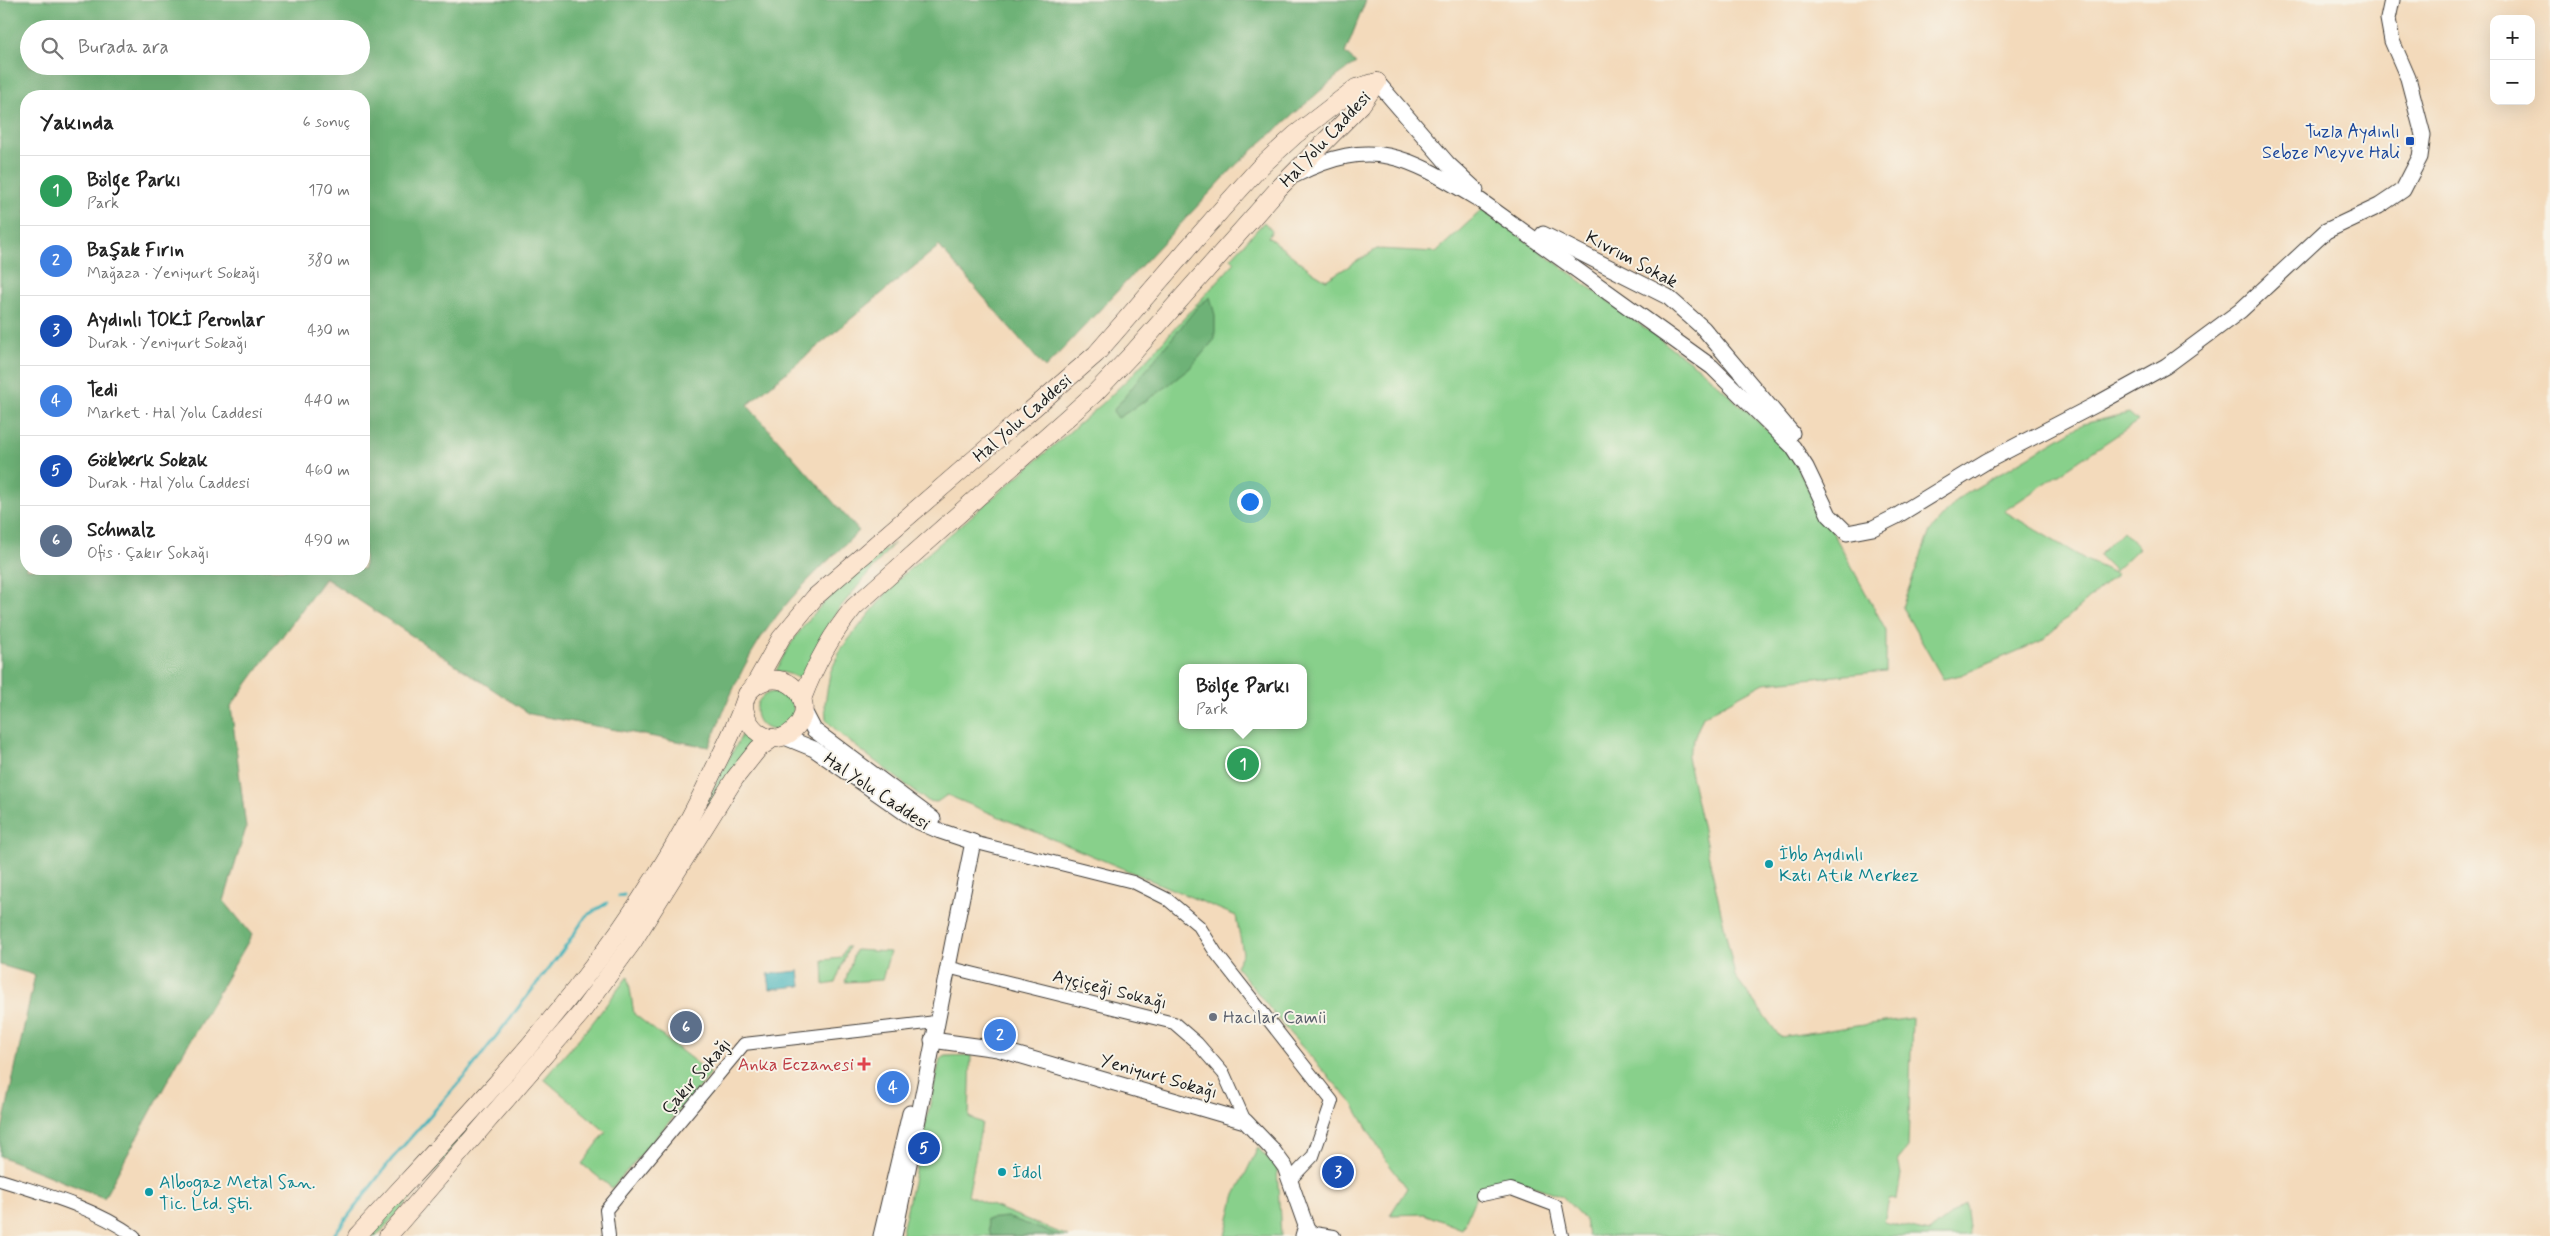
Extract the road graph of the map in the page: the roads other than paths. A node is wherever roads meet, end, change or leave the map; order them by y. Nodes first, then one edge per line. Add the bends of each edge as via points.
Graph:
1 (2392, 0) edge
2 (1377, 82) junction
3 (1289, 178) junction
4 (1847, 532) junction
5 (754, 686) junction
6 (744, 704) junction
7 (802, 704) junction
8 (778, 737) junction
9 (973, 842) junction
10 (948, 967) junction
11 (936, 1022) junction
12 (932, 1040) junction
13 (1245, 1121) junction
14 (0, 1180) edge
15 (1290, 1180) junction
16 (1482, 1195) dead end
17 (1304, 1231) edge
18 (134, 1236) edge
19 (356, 1236) edge
20 (388, 1236) edge
21 (609, 1236) edge
22 (881, 1236) edge
23 (894, 1236) edge
24 (1334, 1236) edge
25 (1562, 1236) edge

1 - 4 street via 2388,20 2392,38 2408,78 2423,135 2420,157 2403,190 2379,206 2326,231 2240,311 2166,366 1986,461 1873,528
2 - 3 main road, Hal Yolu Caddesi via 1361,105
2 - 4 street, Kıvrım Sokak via 1448,164 1495,206 1520,223 1668,297 1704,328 1788,428
2 - 5 main road, Hal Yolu Caddesi via 1356,88 1295,135 1223,208 1096,354 815,597 781,638
3 - 4 street via 1339,156 1373,153 1413,163 1478,199 1712,367 1793,447 1829,515
3 - 7 main road, Hal Yolu Caddesi via 1094,394 854,607 828,641
5 - 6 main road
5 - 7 main road via 772,678 781,679 790,684
6 - 8 main road via 751,727 763,736
6 - 19 main road via 701,798 674,846 589,975 535,1040
7 - 8 main road via 797,726
7 - 9 street, Hal Yolu Caddesi via 814,730 922,811
8 - 9 street, Hal Yolu Caddesi via 814,749 917,821
8 - 20 main road via 758,749 735,778 632,943 581,1013
9 - 10 street
9 - 15 street via 1134,882 1167,899 1199,926 1216,953 1332,1101 1313,1156
10 - 11 street
10 - 13 street, Ayçiçeği Sokağı via 1174,1023 1224,1074
11 - 12 street
11 - 21 street, Çakır Sokağı via 744,1044 606,1210
12 - 13 street, Yeniyurt Sokağı via 998,1049
12 - 22 street via 919,1075
12 - 23 street via 928,1076
13 - 15 street, Yeniyurt Sokağı via 1271,1148
14 - 18 street via 82,1206 112,1220
15 - 17 street, Yeniyurt Sokağı
16 - 25 street via 1511,1189 1556,1206
17 - 24 street

